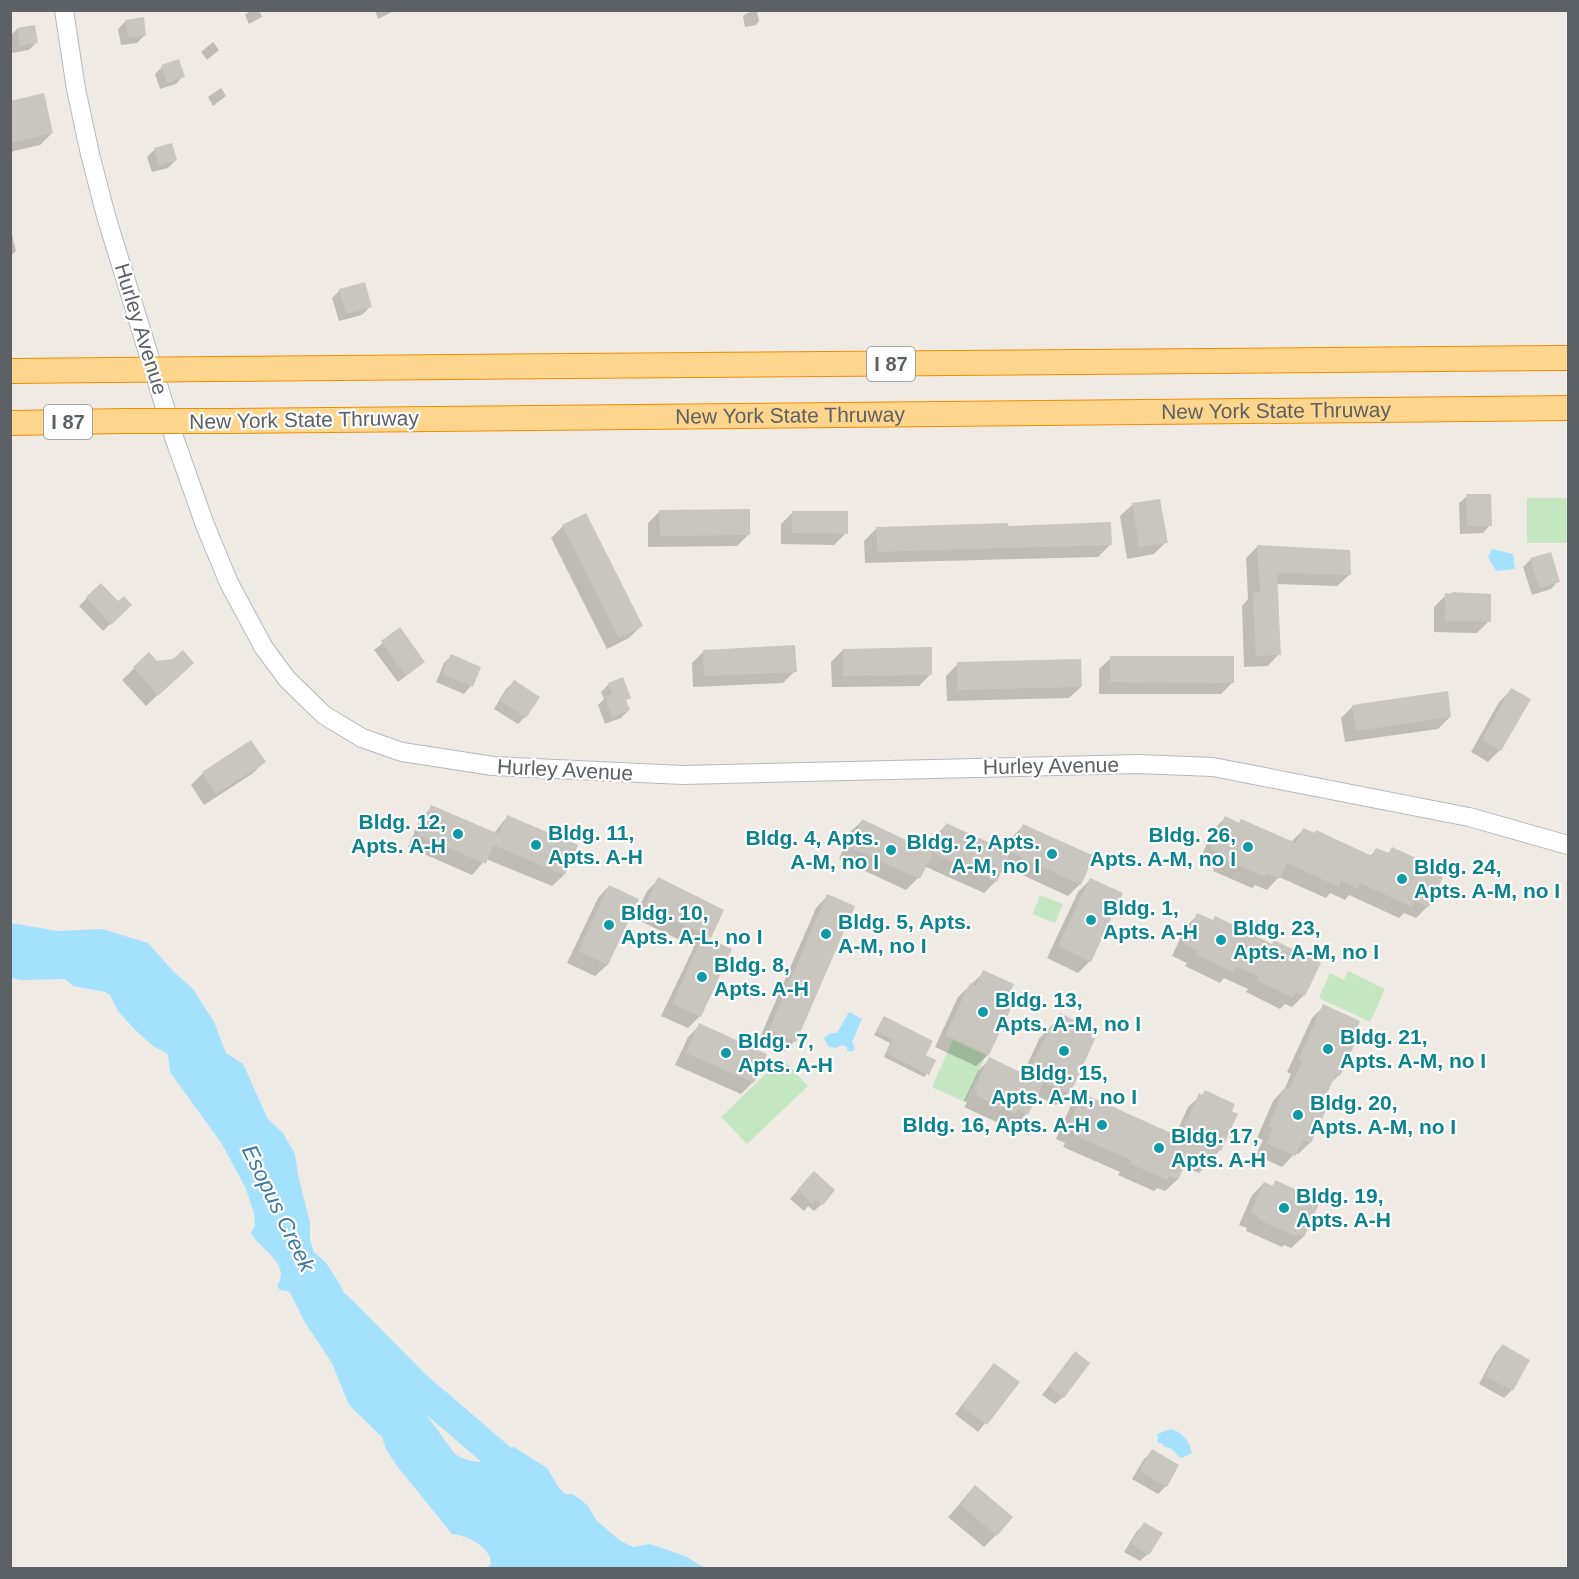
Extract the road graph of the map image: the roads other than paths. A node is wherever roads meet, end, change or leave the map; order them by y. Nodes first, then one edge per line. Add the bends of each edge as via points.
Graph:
1 (64, 10) edge
2 (1569, 358) edge
3 (10, 371) edge
4 (1569, 408) edge
5 (10, 423) edge
6 (1569, 845) edge

1 - 6 street, Hurley Avenue via 76,89 106,216 172,429 229,584 264,648 287,679 324,715 362,738 402,752 493,766 683,775 1138,764 1214,767 1469,817
2 - 3 highway, I 87, bridge
4 - 5 highway, New York State Thruway / I 87, bridge

